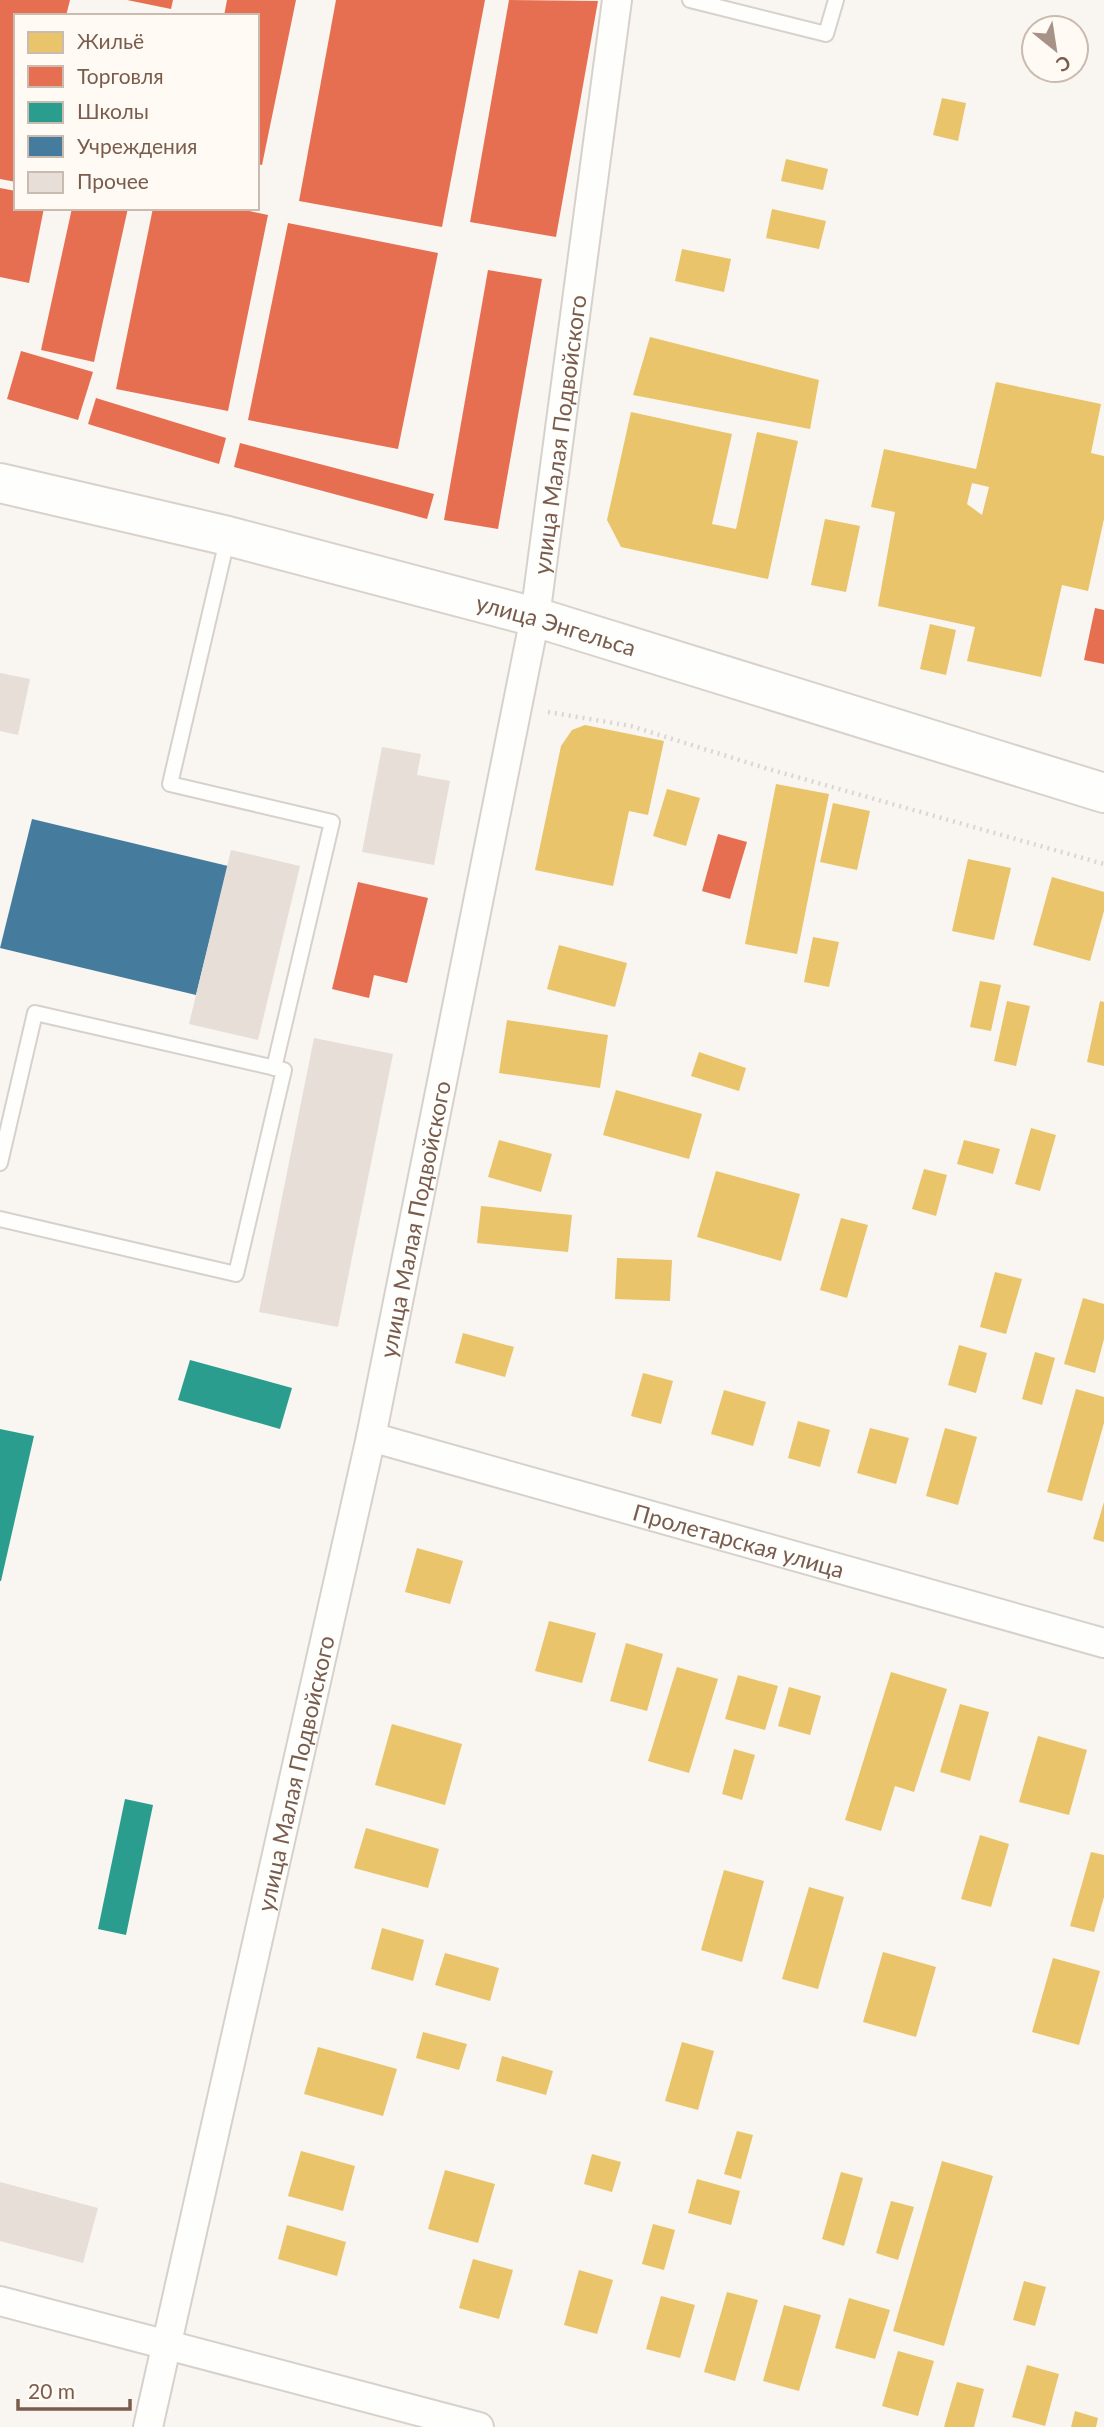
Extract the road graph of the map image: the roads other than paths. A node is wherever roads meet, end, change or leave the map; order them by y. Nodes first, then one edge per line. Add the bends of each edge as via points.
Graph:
1 (617, 0) edge
2 (691, 0) edge
3 (836, 0) edge
4 (0, 483) edge
5 (228, 536) junction
6 (535, 617) junction
7 (1104, 793) edge
8 (274, 1068) junction
9 (0, 1163) edge
10 (0, 1219) edge
11 (371, 1437) junction
12 (1104, 1643) edge
13 (0, 2301) edge
14 (165, 2344) junction
15 (149, 2427) edge
16 (479, 2427) edge

1 - 6 street, улица Малая Подвойского
2 - 3 lane via 826,34
4 - 5 main road, улица Энгельса
5 - 6 main road, улица Энгельса
5 - 8 lane via 170,784 332,822
6 - 7 main road, улица Энгельса
6 - 11 street, улица Малая Подвойского
8 - 9 lane via 35,1013
8 - 10 lane via 284,1070 236,1274
11 - 12 street, Пролетарская улица
11 - 14 street, улица Малая Подвойского
13 - 14 street
14 - 15 street, улица Малая Подвойского
14 - 16 street

